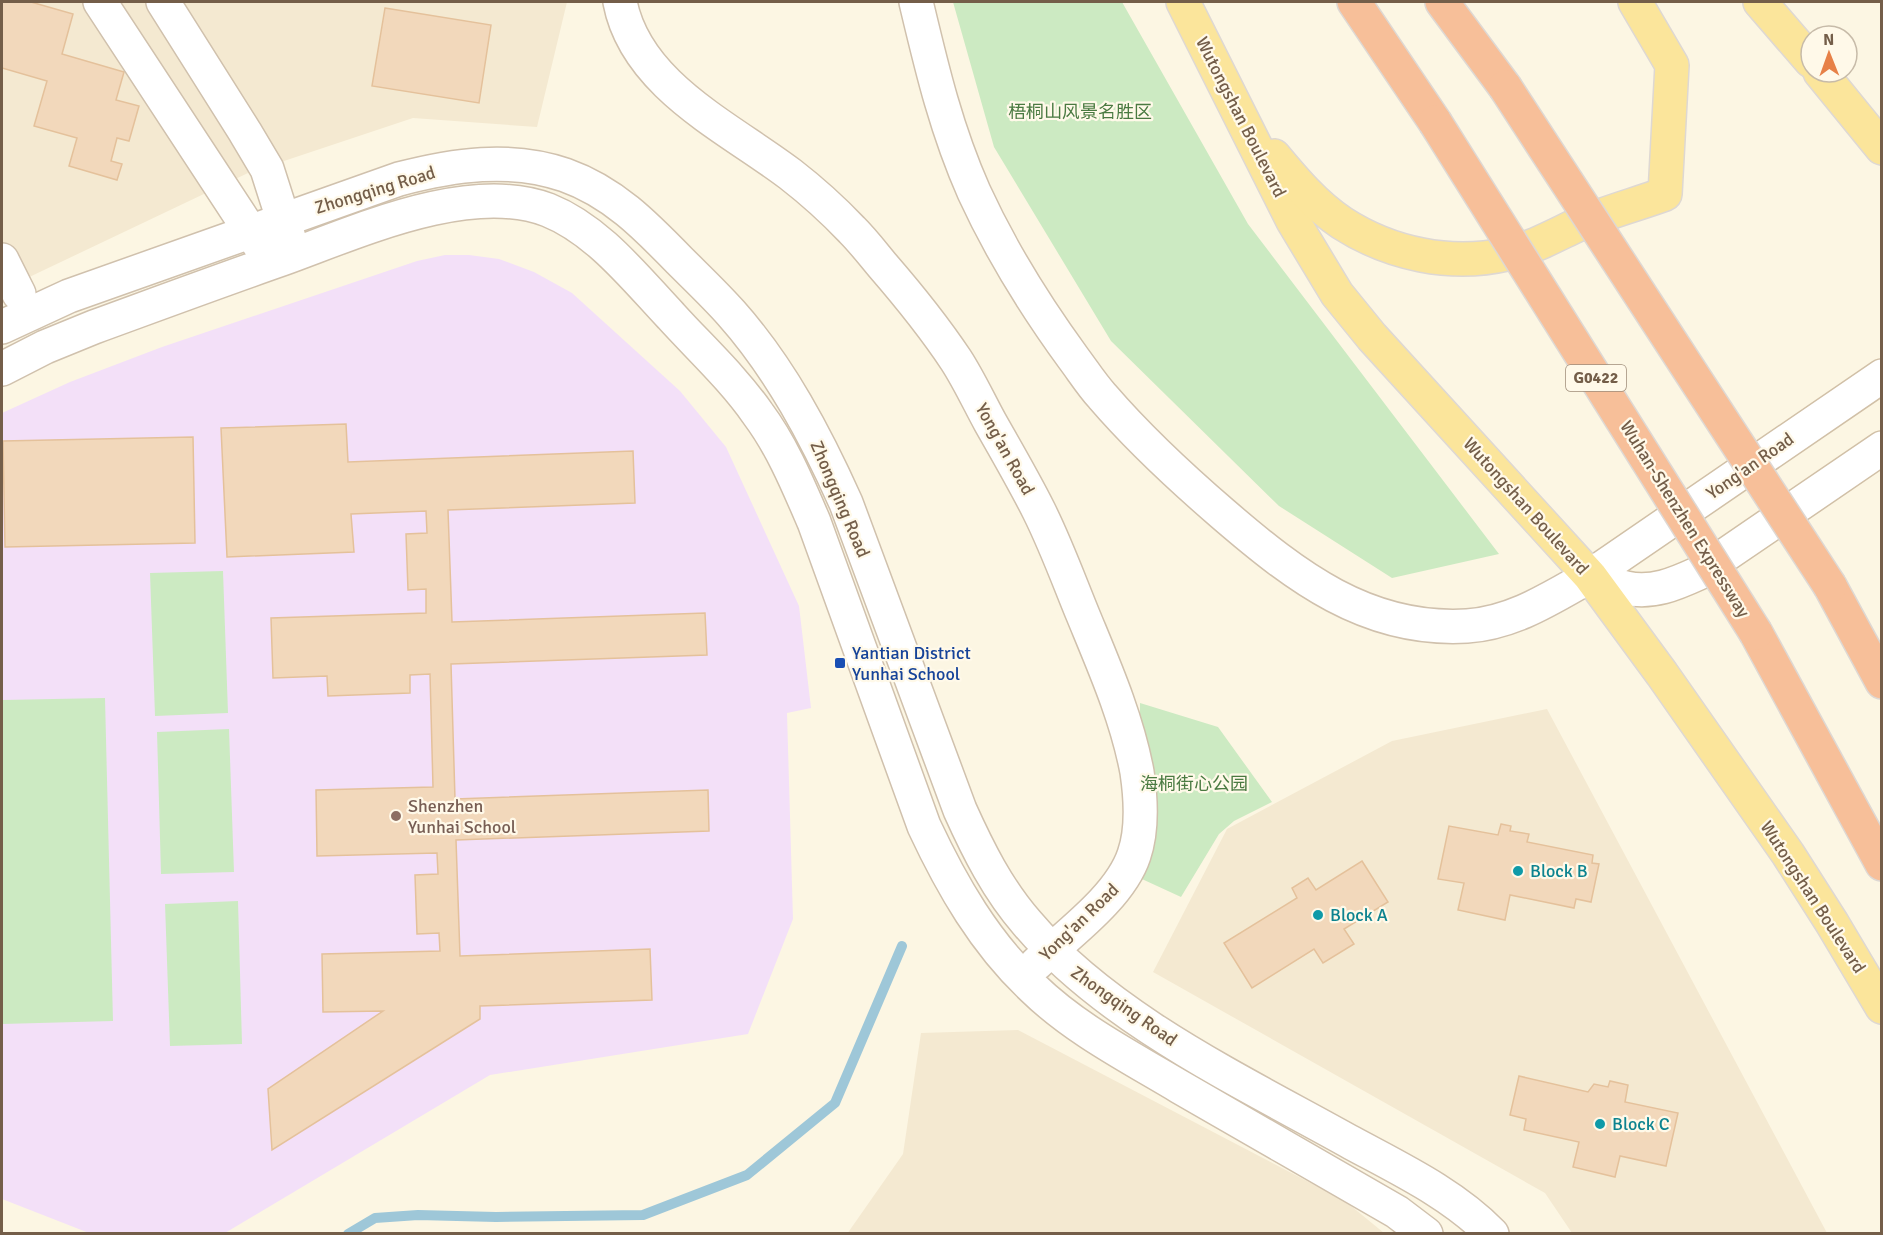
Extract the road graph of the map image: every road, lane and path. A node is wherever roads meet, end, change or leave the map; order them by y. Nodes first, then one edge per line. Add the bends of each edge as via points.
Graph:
1 (100, 2) edge
2 (163, 2) edge
3 (620, 2) edge
4 (916, 2) edge
5 (1183, 2) edge
6 (1354, 2) edge
7 (1442, 2) edge
8 (1635, 2) edge
9 (1760, 2) edge
10 (1774, 14) edge
11 (1799, 46) edge
12 (1830, 84) edge
13 (1235, 108) junction
14 (1881, 148) edge
15 (284, 220) junction
16 (250, 231) junction
17 (282, 259) junction
18 (2, 260) edge
19 (19, 294) dead end
20 (2, 327) edge
21 (2, 369) edge
22 (1881, 376) edge
23 (1881, 448) edge
24 (1590, 576) junction
25 (1881, 682) edge
26 (1881, 864) edge
27 (1051, 950) junction
28 (1022, 977) junction
29 (1881, 1007) edge
30 (1426, 1233) edge
31 (1492, 1233) edge

1 - 16 street
2 - 15 street via 256,150
3 - 27 street, Yong'an Road via 631,38 659,76 680,96 816,196 854,232 914,302 957,362 1040,513 1116,701 1137,772 1141,806 1135,854 1126,874 1103,903
4 - 24 street, Yong'an Road via 956,150 1029,294 1100,394 1146,444 1247,535 1334,597 1376,614 1418,624 1468,626 1505,619 1536,607
5 - 13 main road, Wutongshan Boulevard
6 - 26 highway, Wuhan-Shenzhen Expressway / G0422, bridge via 1435,122 1756,633
7 - 25 highway, bridge via 1505,87 1830,586
8 - 13 main road via 1672,65 1665,194 1507,254 1440,258 1405,252 1371,239 1315,201
9 - 10 main road
10 - 11 main road
12 - 14 main road
13 - 24 main road, Wutongshan Boulevard via 1293,221 1337,294
15 - 16 street, Zhongqing Road
15 - 17 street
15 - 27 street, Zhongqing Road via 399,179 491,163 563,174 606,194 641,221 731,313 766,358 806,422 846,503 971,835 1010,902
16 - 17 street
16 - 20 street, Zhongqing Road via 69,296
17 - 21 street, Zhongqing Road via 94,327
17 - 28 street, Zhongqing Road via 397,218 463,203 491,202 520,203 547,210 570,221 613,255 735,384 773,437 814,522 924,826 970,911
18 - 19 street
22 - 24 street, Yong'an Road
23 - 24 street via 1699,573 1670,586 1627,588
24 - 29 main road, Wutongshan Boulevard via 1788,854
27 - 28 street, Yong'an Road
27 - 31 street, Zhongqing Road via 1089,984 1158,1032 1422,1182
28 - 30 street, Zhongqing Road via 1046,1001 1104,1041 1397,1212

